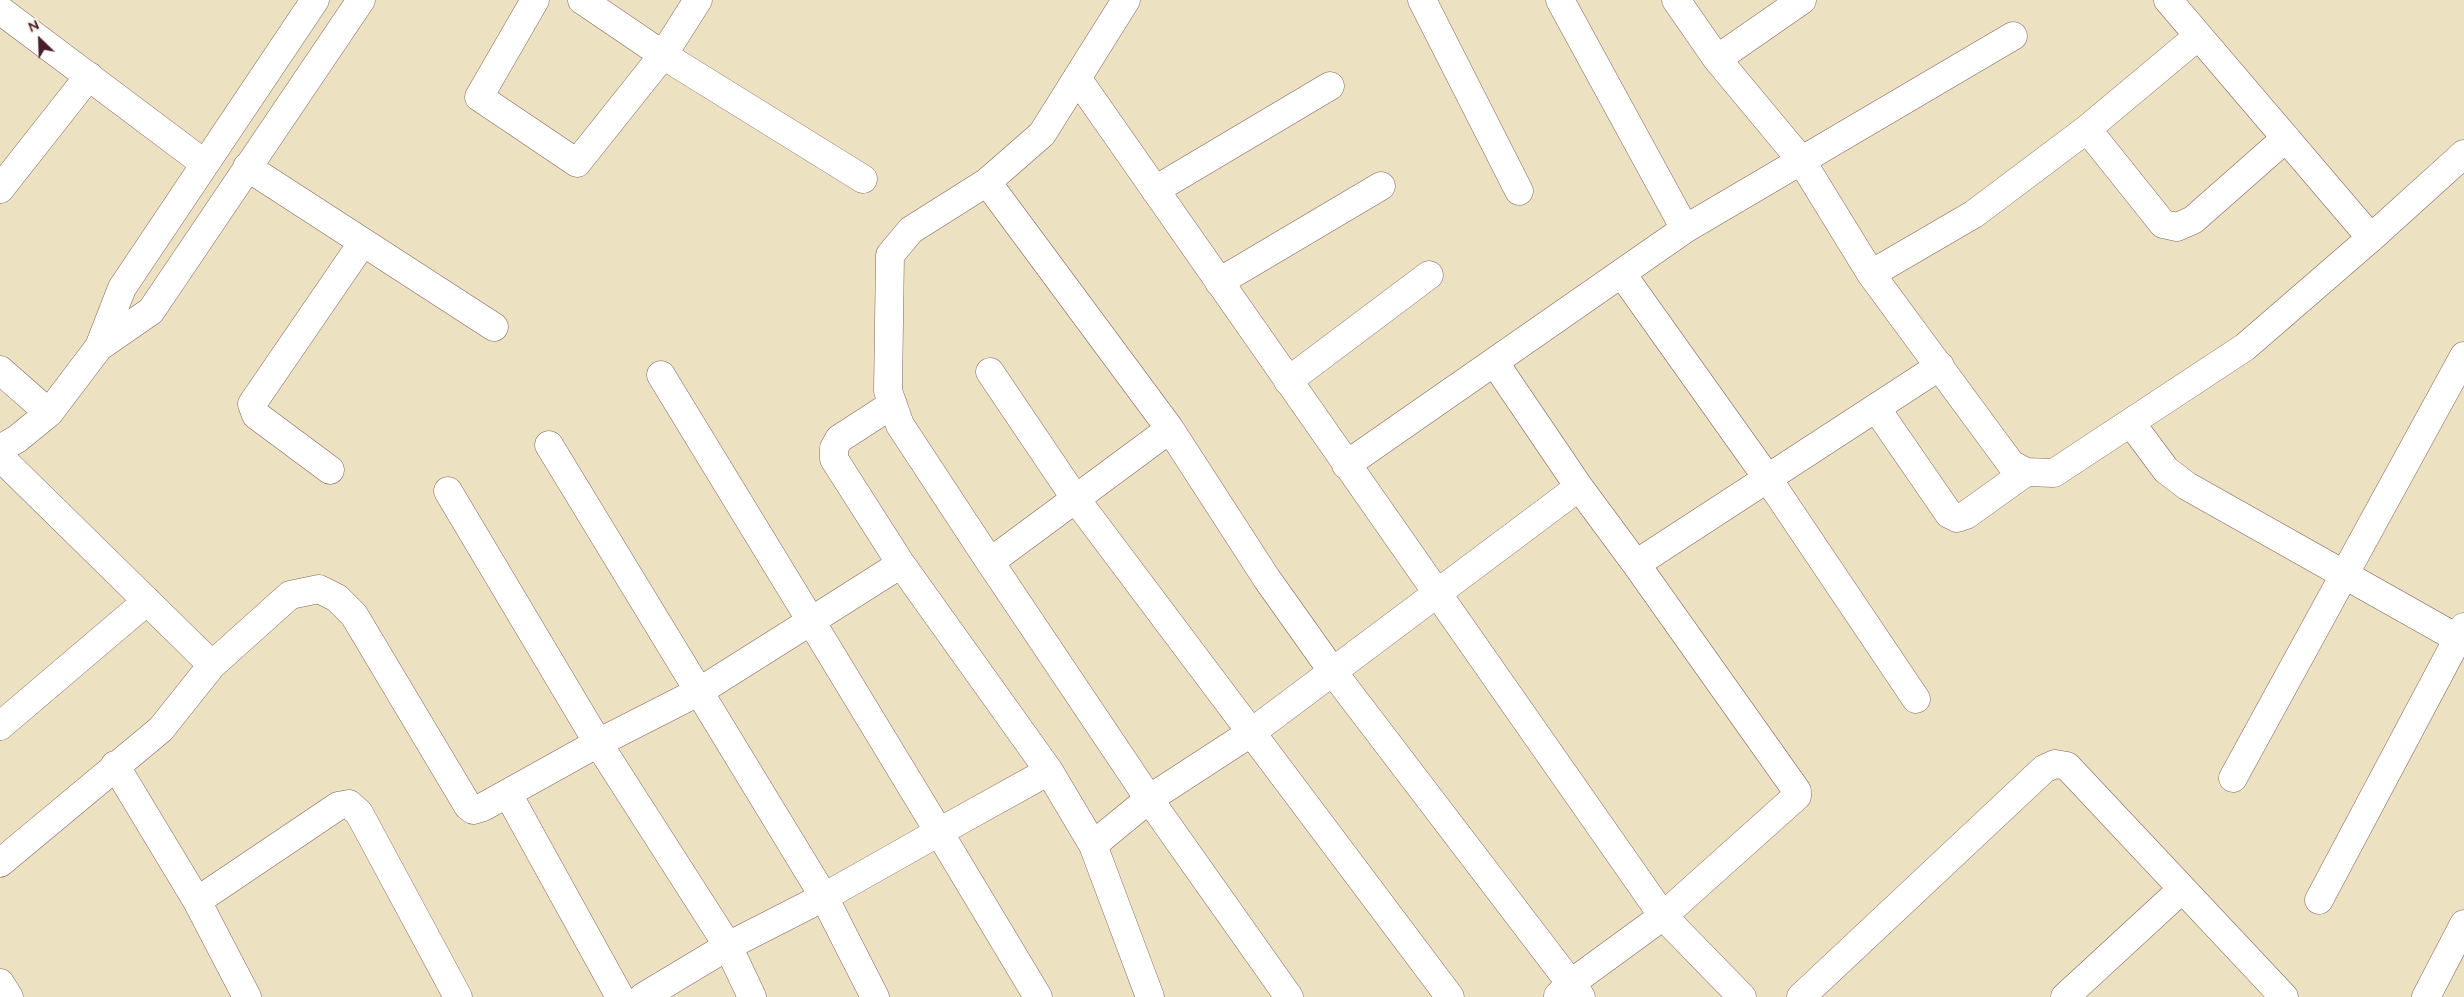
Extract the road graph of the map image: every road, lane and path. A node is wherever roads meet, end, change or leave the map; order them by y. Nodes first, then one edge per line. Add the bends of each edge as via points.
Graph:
1 (315, 0) edge
2 (361, 0) edge
3 (535, 0) edge
4 (582, 0) edge
5 (698, 0) edge
6 (1422, 0) edge
7 (1560, 0) edge
8 (1676, 0) edge
9 (1802, 0) edge
10 (2168, 0) edge
11 (1119, 2) edge
12 (0, 10) edge
13 (2013, 36) dead end
14 (2198, 37) junction
15 (663, 55) junction
16 (1717, 59) junction
17 (89, 76) junction
18 (1077, 78) junction
19 (1330, 86) dead end
20 (2087, 129) junction
21 (2286, 138) junction
22 (2464, 154) edge
23 (1801, 160) junction
24 (205, 164) junction
25 (247, 167) junction
26 (863, 179) dead end
27 (987, 182) junction
28 (1381, 186) dead end
29 (0, 189) edge
30 (1155, 190) junction
31 (1519, 191) dead end
32 (1685, 229) junction
33 (2371, 238) junction
34 (363, 242) junction
35 (1622, 274) junction
36 (1871, 274) junction
37 (1430, 275) dead end
38 (1219, 282) junction
39 (494, 327) dead end
40 (99, 348) junction
41 (2464, 356) edge
42 (1495, 363) junction
43 (1940, 366) junction
44 (0, 370) edge
45 (990, 372) dead end
46 (661, 375) dead end
47 (1288, 381) junction
48 (893, 404) junction
49 (1876, 408) junction
50 (49, 414) junction
51 (2131, 423) junction
52 (1170, 429) junction
53 (550, 445) dead end
54 (0, 448) edge
55 (0, 457) edge
56 (1346, 465) junction
57 (330, 470) dead end
58 (2026, 472) junction
59 (1768, 479) junction
60 (1579, 487) junction
61 (448, 491) dead end
62 (1076, 498) junction
63 (990, 562) junction
64 (901, 564) junction
65 (1636, 564) junction
66 (2345, 576) junction
67 (1439, 594) junction
68 (147, 601) junction
69 (812, 621) junction
70 (2462, 636) edge
71 (212, 664) junction
72 (1333, 672) junction
73 (700, 691) junction
74 (1916, 699) dead end
75 (0, 726) edge
76 (1252, 732) junction
77 (598, 743) junction
78 (115, 766) junction
79 (1049, 771) junction
80 (2233, 778) dead end
81 (508, 794) junction
82 (1149, 799) junction
83 (939, 832) junction
84 (1093, 845) junction
85 (0, 863) edge
86 (2182, 890) junction
87 (824, 897) junction
88 (2318, 900) dead end
89 (197, 901) junction
90 (1663, 916) junction
91 (2464, 924) edge
92 (728, 946) junction
93 (0, 983) edge
94 (1570, 993) edge
95 (9, 997) edge
96 (247, 997) edge
97 (458, 997) edge
98 (620, 997) edge
99 (643, 997) edge
100 (752, 997) edge
101 (875, 997) edge
102 (1038, 997) edge
103 (1150, 997) edge
104 (1289, 997) edge
105 (1450, 997) edge
106 (1742, 997) edge
107 (1801, 997) edge
108 (2065, 997) edge
109 (2284, 997) edge
110 (2426, 997) edge

1 - 24 street
2 - 25 street
3 - 15 street via 479,97 577,163
4 - 15 street
5 - 15 street
6 - 31 street
7 - 32 street
8 - 16 street
9 - 16 street
10 - 14 street
11 - 18 street
12 - 17 street
13 - 23 street
14 - 20 street
14 - 21 street
15 - 26 street
16 - 23 street
17 - 24 street
17 - 29 street
18 - 27 street via 1042,134
18 - 30 street
19 - 30 street
20 - 21 street via 2163,224 2177,227 2193,220
20 - 36 street via 1974,214
21 - 33 street
22 - 33 street
23 - 32 street
23 - 36 street
24 - 40 street via 122,288
25 - 34 street
25 - 40 street via 151,311
27 - 48 street via 912,230 890,255 888,391
27 - 52 street
28 - 38 street
30 - 38 street
32 - 35 street
33 - 51 street via 2245,347
34 - 39 street
34 - 57 street via 252,404 256,415
35 - 42 street
35 - 59 street
36 - 43 street
37 - 47 street
38 - 47 street
40 - 50 street
41 - 66 street
42 - 56 street
42 - 60 street
43 - 49 street
43 - 58 street via 2011,464
44 - 50 street
45 - 62 street
46 - 69 street
47 - 56 street
48 - 63 street via 900,425
48 - 64 street via 839,439 834,448 834,459
49 - 58 street via 1949,514 1957,518
49 - 59 street
50 - 54 street
51 - 58 street via 2054,473
51 - 66 street via 2166,470 2187,486
52 - 62 street
52 - 72 street via 1267,580
53 - 73 street
55 - 68 street
56 - 67 street
59 - 65 street
59 - 74 street
60 - 65 street
60 - 67 street
61 - 77 street
62 - 63 street
62 - 76 street
63 - 82 street
64 - 69 street
64 - 79 street
65 - 90 street via 1797,791 1797,796
66 - 70 street
66 - 80 street
67 - 72 street
67 - 90 street
68 - 71 street
68 - 75 street
69 - 73 street
69 - 83 street
70 - 88 street
71 - 78 street via 161,729
71 - 81 street via 290,595 318,589 337,598 354,614 468,806 473,810
72 - 76 street
72 - 94 street
73 - 77 street
73 - 87 street
76 - 82 street
76 - 105 street
77 - 81 street
77 - 92 street
78 - 85 street
78 - 89 street
79 - 83 street
79 - 84 street
81 - 98 street
82 - 84 street
82 - 104 street
83 - 87 street
83 - 102 street
84 - 103 street
86 - 107 street via 2067,766 2055,764 2044,769
86 - 108 street
86 - 109 street
87 - 92 street
87 - 101 street
89 - 96 street
89 - 97 street via 338,806 349,804 359,813
90 - 94 street
90 - 106 street
91 - 110 street
92 - 99 street
92 - 100 street
93 - 95 street

